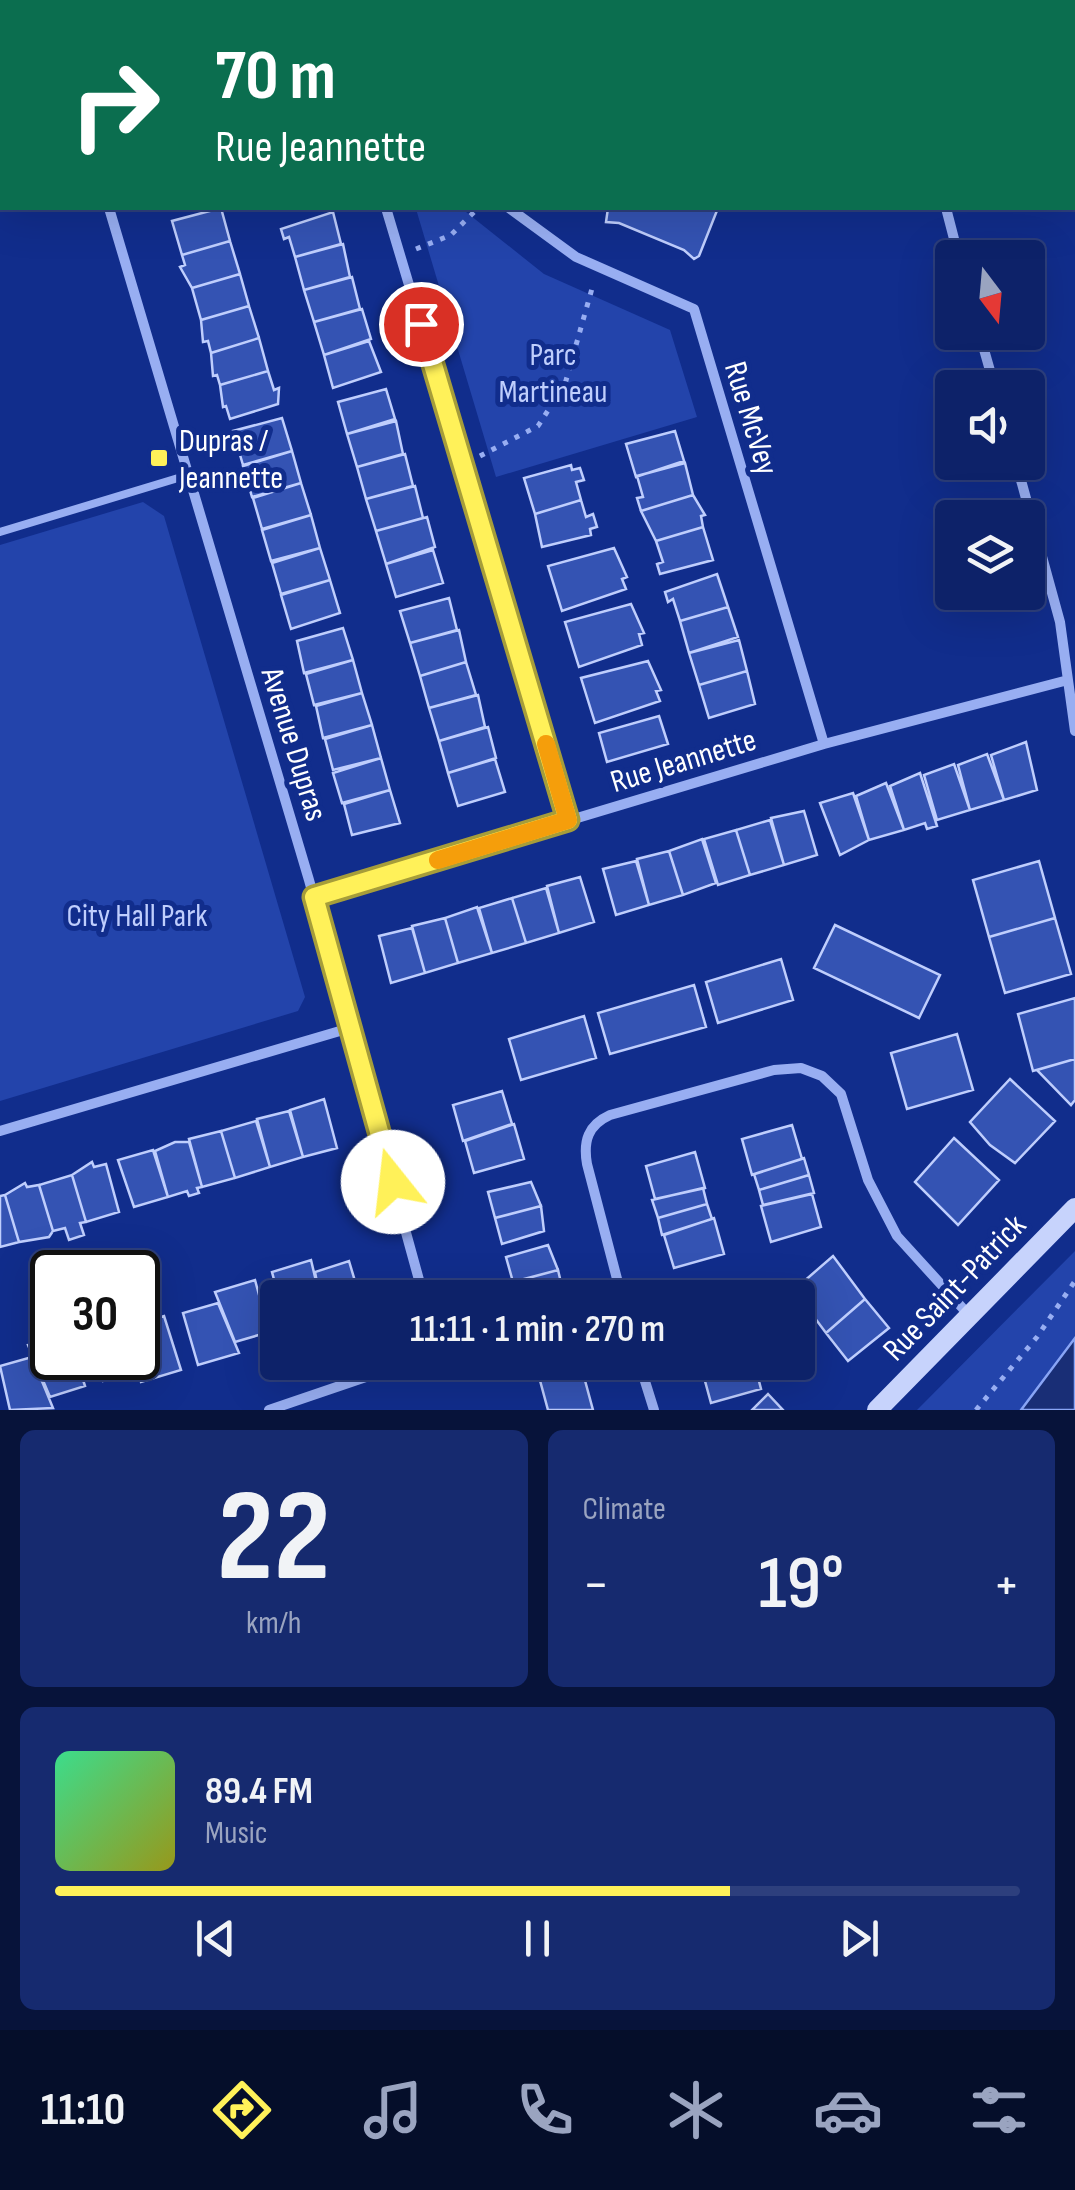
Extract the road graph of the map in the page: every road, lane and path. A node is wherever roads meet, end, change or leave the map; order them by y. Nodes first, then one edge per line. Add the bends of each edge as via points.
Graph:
1 (110, 210) edge
2 (387, 210) edge
3 (476, 210) edge
4 (512, 210) edge
5 (947, 210) edge
6 (954, 240) edge
7 (400, 254) junction
8 (600, 268) junction
9 (463, 464) junction
10 (188, 475) junction
11 (1021, 480) edge
12 (0, 532) edge
13 (1068, 680) junction
14 (1075, 731) edge
15 (824, 744) junction
16 (568, 820) junction
17 (314, 897) junction
18 (350, 1028) junction
19 (0, 1131) edge
20 (1075, 1208) edge
21 (419, 1280) edge
22 (617, 1280) edge
23 (1075, 1280) edge
24 (968, 1314) junction
25 (360, 1380) edge
26 (645, 1380) edge
27 (322, 1394) junction
28 (269, 1410) edge
29 (327, 1410) edge
30 (654, 1410) edge
31 (877, 1410) edge
32 (976, 1410) edge

1 - 10 street, Avenue Dupras
2 - 7 street
3 - 7 path via 440,242
4 - 8 street, Rue McVey
5 - 6 street
7 - 9 street
8 - 9 path via 565,384 538,426
8 - 15 street, Rue McVey via 694,310
9 - 16 street
10 - 12 lane
10 - 17 street, Avenue Dupras
11 - 13 street via 1060,622
13 - 14 street
13 - 15 street, Rue Jeannette
15 - 16 street, Rue Jeannette
16 - 17 street, Rue Jeannette
17 - 18 street, Avenue Dupras
18 - 19 street
18 - 21 street, Avenue Dupras
20 - 24 main road, Rue Saint-Patrick
22 - 24 street via 587,1164 590,1130 610,1115 758,1073 801,1068 838,1089 864,1172 898,1236
23 - 32 path
24 - 31 main road, Rue Saint-Patrick
25 - 27 street
26 - 30 street
27 - 28 street
27 - 29 street

